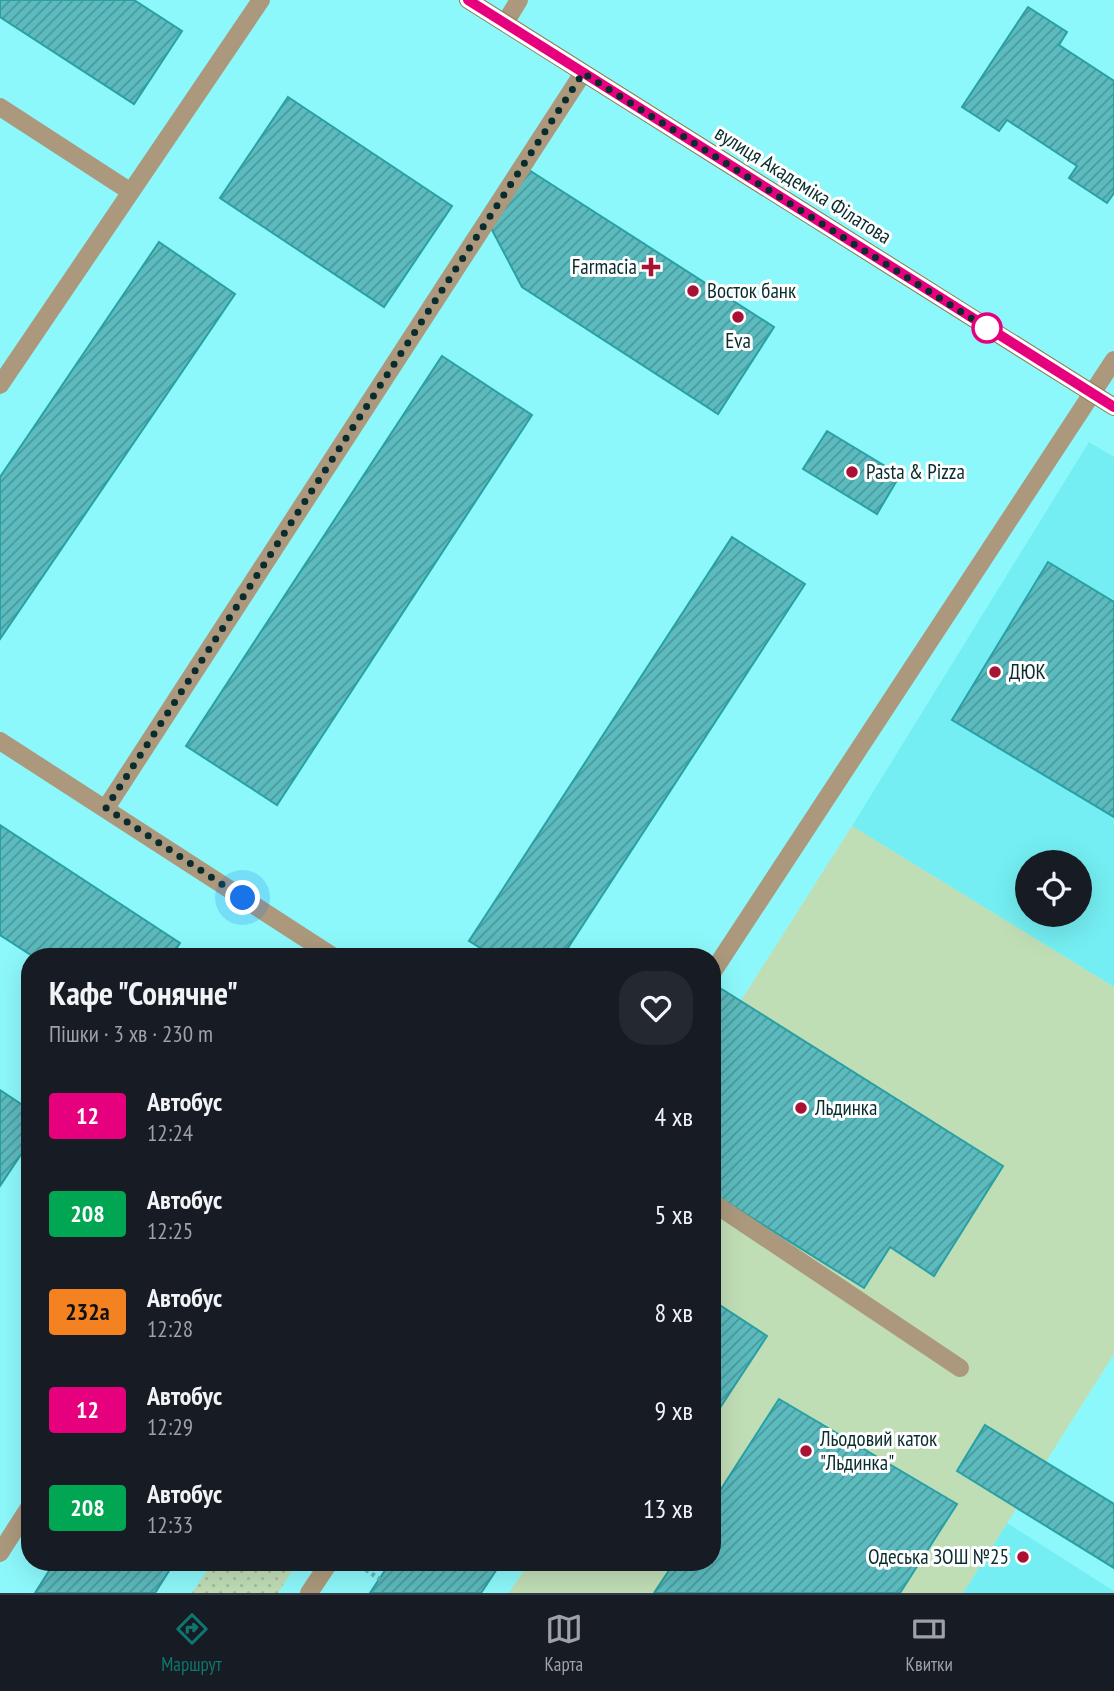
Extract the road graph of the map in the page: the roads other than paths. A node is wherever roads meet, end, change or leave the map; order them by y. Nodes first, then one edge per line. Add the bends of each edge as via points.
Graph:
1 (261, 0) edge
2 (468, 0) edge
3 (519, 0) edge
4 (505, 23) junction
5 (583, 73) junction
6 (0, 107) edge
7 (131, 192) junction
8 (1114, 360) edge
9 (0, 385) edge
10 (1092, 394) junction
11 (1114, 407) edge
12 (0, 741) edge
13 (106, 808) junction
14 (320, 948) edge
15 (721, 959) edge
16 (721, 1208) edge
17 (960, 1368) dead end
18 (21, 1520) edge
19 (0, 1553) edge
20 (323, 1571) edge
21 (309, 1593) edge

1 - 7 lane
2 - 4 main road, вулиця Академіка Філатова
3 - 4 lane
4 - 5 main road, вулиця Академіка Філатова
5 - 10 main road, вулиця Академіка Філатова
5 - 13 lane
6 - 7 lane
7 - 9 lane
8 - 10 lane
10 - 11 main road, вулиця Академіка Філатова
10 - 15 lane
12 - 13 lane
13 - 14 lane
16 - 17 lane
18 - 19 lane
20 - 21 lane

